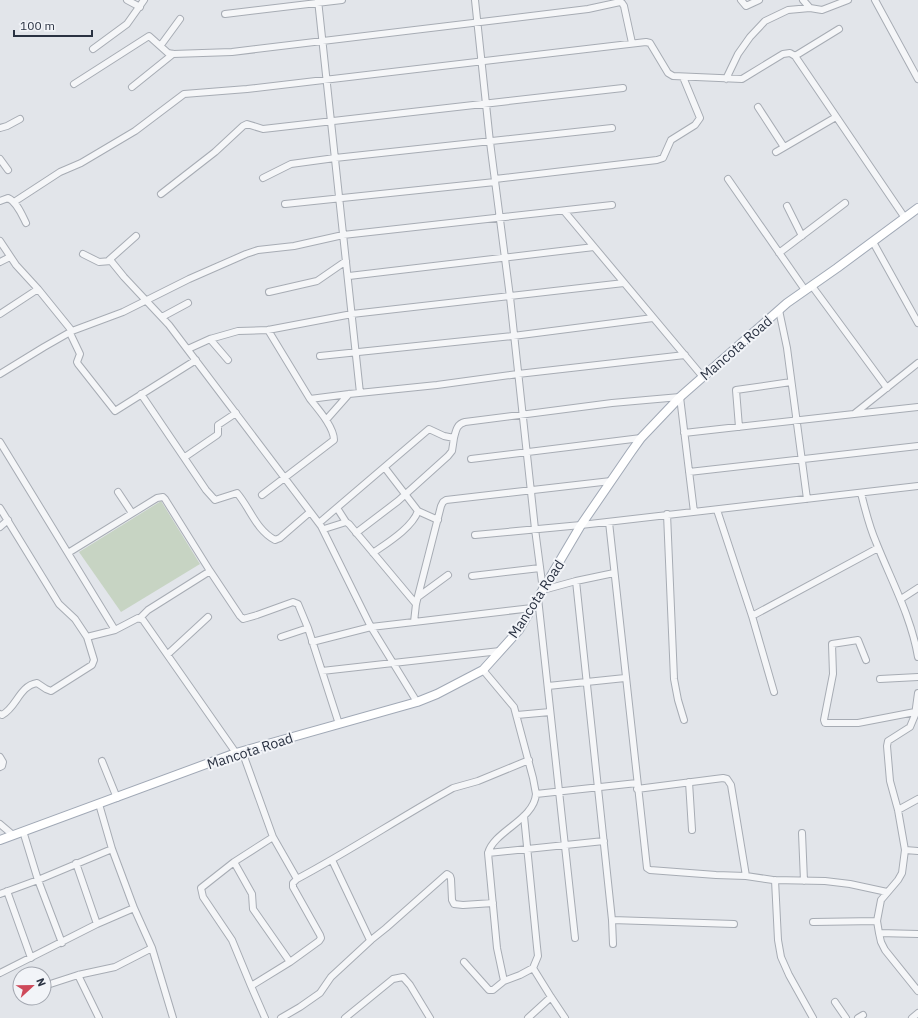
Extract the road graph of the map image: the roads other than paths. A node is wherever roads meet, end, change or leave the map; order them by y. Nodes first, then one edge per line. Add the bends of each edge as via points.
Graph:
1 (127, 0) edge
2 (144, 0) edge
3 (342, 0) edge
4 (475, 0) edge
5 (741, 0) edge
6 (760, 0) edge
7 (803, 0) edge
8 (848, 0) edge
9 (875, 0) edge
10 (318, 1) edge
11 (140, 7) junction
12 (810, 8) junction
13 (225, 14) dead end
14 (180, 19) dead end
15 (477, 23) junction
16 (839, 29) dead end
17 (322, 41) junction
18 (632, 43) junction
19 (161, 45) junction
20 (93, 49) dead end
21 (172, 54) junction
22 (795, 56) junction
23 (482, 62) junction
24 (683, 77) junction
25 (326, 79) junction
26 (726, 79) junction
27 (918, 79) edge
28 (74, 84) dead end
29 (132, 87) dead end
30 (623, 88) dead end
31 (486, 103) junction
32 (758, 107) dead end
33 (836, 117) junction
34 (20, 119) dead end
35 (331, 122) junction
36 (0, 128) edge
37 (612, 128) dead end
38 (490, 142) junction
39 (784, 147) junction
40 (776, 152) dead end
41 (336, 158) junction
42 (0, 159) edge
43 (8, 170) dead end
44 (263, 178) dead end
45 (728, 179) dead end
46 (495, 180) junction
47 (161, 194) dead end
48 (340, 198) junction
49 (0, 201) edge
50 (14, 202) junction
51 (845, 203) dead end
52 (285, 204) dead end
53 (612, 205) dead end
54 (788, 206) dead end
55 (918, 208) edge
56 (564, 211) junction
57 (905, 218) junction
58 (499, 219) junction
59 (26, 223) dead end
60 (343, 235) junction
61 (136, 236) dead end
62 (802, 236) junction
63 (0, 241) edge
64 (872, 242) junction
65 (594, 247) junction
66 (779, 253) junction
67 (83, 254) dead end
68 (10, 257) junction
69 (505, 259) junction
70 (109, 260) junction
71 (0, 262) edge
72 (346, 262) junction
73 (349, 276) junction
74 (624, 283) junction
75 (808, 288) junction
76 (38, 289) junction
77 (269, 292) dead end
78 (510, 297) junction
79 (146, 300) junction
80 (188, 303) dead end
81 (779, 310) junction
82 (0, 314) edge
83 (352, 314) junction
84 (162, 317) junction
85 (653, 318) junction
86 (918, 323) edge
87 (268, 330) junction
88 (71, 332) junction
89 (513, 336) junction
90 (210, 339) junction
91 (188, 349) junction
92 (356, 352) junction
93 (685, 355) junction
94 (320, 356) dead end
95 (196, 360) junction
96 (228, 360) dead end
97 (918, 363) edge
98 (918, 368) edge
99 (911, 369) junction
100 (0, 374) edge
101 (518, 374) junction
102 (703, 376) junction
103 (791, 382) junction
104 (887, 388) junction
105 (360, 393) junction
106 (141, 394) junction
107 (349, 394) junction
108 (680, 397) junction
109 (310, 399) junction
110 (918, 407) edge
111 (236, 413) junction
112 (522, 414) junction
113 (854, 414) junction
114 (326, 420) junction
115 (797, 421) junction
116 (738, 427) junction
117 (684, 434) junction
118 (454, 438) junction
119 (641, 438) junction
120 (0, 442) edge
121 (918, 446) edge
122 (526, 451) junction
123 (184, 457) junction
124 (471, 459) dead end
125 (801, 459) junction
126 (385, 468) junction
127 (689, 472) junction
128 (285, 478) junction
129 (611, 481) junction
130 (918, 486) edge
131 (531, 490) junction
132 (118, 492) dead end
133 (861, 492) junction
134 (406, 494) junction
135 (262, 495) dead end
136 (807, 499) junction
137 (0, 508) edge
138 (337, 508) junction
139 (717, 510) junction
140 (418, 511) junction
141 (310, 512) junction
142 (694, 512) junction
143 (132, 513) junction
144 (667, 514) junction
145 (8, 520) junction
146 (438, 520) junction
147 (346, 522) junction
148 (609, 522) junction
149 (319, 523) junction
150 (581, 525) junction
151 (0, 527) edge
152 (324, 529) junction
153 (535, 529) junction
154 (356, 533) junction
155 (475, 535) dead end
156 (878, 548) junction
157 (68, 553) junction
158 (373, 553) junction
159 (540, 568) junction
160 (210, 571) junction
161 (614, 573) junction
162 (448, 575) dead end
163 (472, 576) dead end
164 (576, 581) junction
165 (918, 588) edge
166 (544, 590) junction
167 (418, 597) junction
168 (538, 598) junction
169 (901, 599) junction
170 (416, 604) junction
171 (532, 608) junction
172 (208, 616) dead end
173 (752, 616) junction
174 (140, 618) junction
175 (414, 622) junction
176 (371, 626) junction
177 (308, 628) junction
178 (115, 630) junction
179 (87, 637) junction
180 (281, 637) dead end
181 (312, 642) junction
182 (500, 651) junction
183 (168, 654) junction
184 (918, 656) edge
185 (866, 660) dead end
186 (393, 663) junction
187 (483, 670) junction
188 (322, 671) junction
189 (918, 677) edge
190 (625, 678) junction
191 (880, 679) dead end
192 (585, 681) junction
193 (548, 686) junction
194 (774, 692) dead end
195 (918, 693) edge
196 (417, 702) junction
197 (550, 712) junction
198 (915, 712) junction
199 (0, 714) edge
200 (517, 714) junction
201 (684, 720) dead end
202 (339, 724) junction
203 (239, 752) junction
204 (0, 757) edge
205 (529, 760) junction
206 (102, 761) dead end
207 (0, 768) edge
208 (689, 782) junction
209 (637, 786) junction
210 (598, 787) junction
211 (559, 791) junction
212 (536, 794) junction
213 (117, 798) junction
214 (918, 799) edge
215 (99, 804) junction
216 (898, 810) junction
217 (524, 816) junction
218 (0, 824) edge
219 (692, 830) dead end
220 (23, 831) junction
221 (802, 833) dead end
222 (13, 835) junction
223 (273, 837) junction
224 (0, 840) edge
225 (604, 841) junction
226 (566, 845) junction
227 (112, 849) junction
228 (528, 849) junction
229 (906, 850) junction
230 (918, 851) edge
231 (488, 853) junction
232 (332, 860) junction
233 (234, 862) junction
234 (76, 863) junction
235 (746, 876) junction
236 (297, 879) junction
237 (38, 880) junction
238 (775, 880) junction
239 (804, 881) junction
240 (7, 891) junction
241 (887, 892) junction
242 (0, 894) edge
243 (493, 903) junction
244 (134, 908) junction
245 (612, 920) junction
246 (877, 921) junction
247 (813, 922) dead end
248 (97, 924) junction
249 (734, 924) dead end
250 (878, 933) junction
251 (918, 934) edge
252 (575, 938) dead end
253 (371, 940) junction
254 (62, 943) junction
255 (614, 944) dead end
256 (152, 948) junction
257 (31, 958) junction
258 (290, 962) junction
259 (464, 962) dead end
260 (533, 968) junction
261 (0, 973) edge
262 (78, 975) junction
263 (504, 981) junction
264 (52, 983) edge
265 (251, 986) junction
266 (918, 991) edge
267 (550, 997) junction
268 (835, 1002) dead end
269 (918, 1013) edge
270 (99, 1018) edge
271 (173, 1018) edge
272 (265, 1018) edge
273 (281, 1018) edge
274 (345, 1018) edge
275 (429, 1018) edge
276 (528, 1018) edge
277 (565, 1018) edge
278 (813, 1018) edge
279 (846, 1018) edge
280 (912, 1018) edge

1 - 11 street
2 - 11 street
3 - 10 street
4 - 15 street
5 - 6 street via 746,6
7 - 12 street
8 - 12 street via 822,10
9 - 27 street
10 - 13 street
10 - 17 street
11 - 20 street via 127,24
12 - 26 street via 788,10 765,21 738,54
14 - 19 street
15 - 17 street
15 - 18 street via 588,10 620,2 624,6
15 - 23 street
16 - 22 street
17 - 21 street via 232,52
17 - 25 street
18 - 23 street
18 - 24 street via 650,43 669,74
19 - 21 street
19 - 28 street via 152,37 146,37
21 - 29 street
22 - 26 street via 786,52 744,78
22 - 33 street
23 - 25 street
23 - 31 street
24 - 26 street
24 - 46 street via 700,118 671,140 661,159
25 - 35 street
25 - 50 street via 253,89 184,94 135,131 60,172
30 - 31 street
31 - 35 street
31 - 38 street
32 - 39 street
33 - 39 street
33 - 57 street
34 - 36 street
35 - 41 street
35 - 47 street via 263,129 247,124
37 - 38 street
38 - 41 street
38 - 46 street
39 - 40 street
41 - 44 street via 290,164
41 - 48 street
42 - 43 street
45 - 66 street
46 - 48 street
46 - 58 street
48 - 52 street
48 - 60 street
49 - 50 street via 8,198
50 - 59 street
51 - 62 street
53 - 56 street
54 - 62 street
55 - 57 main road, Mancota Road
56 - 58 street
56 - 65 street
57 - 64 main road, Mancota Road
58 - 60 street
58 - 69 street
60 - 72 street
60 - 79 street via 294,246 258,250
61 - 70 street
62 - 66 street
63 - 68 street
64 - 75 main road, Mancota Road
64 - 86 street
65 - 69 street
65 - 74 street
66 - 75 street
67 - 70 street via 99,262
68 - 71 street
68 - 76 street
69 - 73 street
69 - 78 street
70 - 79 street
72 - 73 street
72 - 77 street via 317,282
73 - 83 street
74 - 78 street
74 - 85 street
75 - 81 main road, Mancota Road
75 - 104 street
76 - 82 street
76 - 88 street
78 - 83 street
78 - 89 street
79 - 84 street
79 - 88 street via 123,312
80 - 84 street
81 - 102 main road, Mancota Road
81 - 103 street
83 - 87 street
83 - 92 street
84 - 91 street
85 - 89 street
85 - 93 street
87 - 90 street via 238,330
87 - 109 street
88 - 100 street
88 - 106 street via 80,354 77,363 112,410 117,411
89 - 92 street
89 - 101 street
90 - 91 street
90 - 96 street
91 - 95 street
92 - 94 street
92 - 105 street
93 - 101 street
93 - 102 street
95 - 106 street
95 - 111 street
97 - 99 street
98 - 99 street
99 - 104 street
101 - 105 street
101 - 112 street
102 - 108 main road, Mancota Road
103 - 115 street
103 - 116 street via 736,390
104 - 113 street
105 - 107 street
106 - 123 street
107 - 109 street
107 - 114 street
108 - 112 street
108 - 117 street
108 - 119 main road, Mancota Road
109 - 114 street
110 - 113 street
111 - 123 street via 218,426 217,435
111 - 128 street
112 - 118 street via 463,422 457,427
112 - 122 street
113 - 115 street
114 - 128 street via 334,440
115 - 116 street
115 - 125 street
116 - 117 street
117 - 127 street
118 - 126 street via 429,429
118 - 134 street via 452,451 448,456
119 - 122 street
119 - 129 main road, Mancota Road
120 - 157 street
121 - 125 street
122 - 124 street
122 - 131 street
123 - 141 street via 213,499 237,493 259,525 273,539 280,538
125 - 127 street
125 - 136 street
126 - 134 street
126 - 138 street
127 - 142 street
128 - 135 street
128 - 141 street
129 - 131 street
129 - 150 main road, Mancota Road
130 - 133 street
131 - 146 street via 446,500 441,506
131 - 153 street
132 - 143 street
133 - 136 street
133 - 156 street
134 - 140 street
134 - 154 street
136 - 139 street
137 - 145 street
138 - 147 street
138 - 149 street
139 - 142 street
139 - 173 street
140 - 146 street
140 - 158 street via 405,529
141 - 149 street
142 - 144 street
143 - 157 street
143 - 160 street via 163,497
144 - 148 street
144 - 201 street via 674,679
145 - 151 street
145 - 179 street via 59,604 75,619
146 - 167 street
147 - 152 street
147 - 154 street
148 - 150 street
148 - 161 street
149 - 152 street
150 - 153 street
150 - 166 main road, Mancota Road
152 - 176 street
153 - 155 street
153 - 159 street
154 - 158 street
156 - 169 street
156 - 173 street
157 - 178 street
158 - 170 street
159 - 163 street
159 - 166 street
160 - 174 street via 148,610
160 - 177 street via 243,619 295,602
161 - 164 street
161 - 190 street
162 - 167 street
164 - 166 street
164 - 192 street
165 - 169 street
166 - 168 main road, Mancota Road
167 - 170 street
168 - 171 main road, Mancota Road
168 - 193 street
169 - 184 street
170 - 175 street
171 - 175 street
171 - 182 main road, Mancota Road via 519,630
172 - 183 street
173 - 194 street
174 - 178 street
174 - 183 street
175 - 176 street
176 - 181 street
176 - 186 street
177 - 180 street
177 - 181 street
178 - 179 street
179 - 199 street via 94,660 92,665 51,691 37,683 30,685 21,692 9,710
181 - 188 street
182 - 186 street
182 - 187 main road, Mancota Road
183 - 203 street
185 - 198 street via 858,640 832,644 833,674 825,723 858,723
186 - 188 street
186 - 196 street
187 - 196 main road, Mancota Road
187 - 200 street via 510,701
188 - 202 street
189 - 191 street
190 - 192 street
190 - 209 street
192 - 193 street
192 - 210 street
193 - 197 street
195 - 198 street
196 - 202 main road, Mancota Road
197 - 200 street
197 - 211 street
198 - 216 street via 910,727 888,741 887,746 890,781
200 - 205 street
202 - 203 main road, Mancota Road
203 - 213 main road, Mancota Road
203 - 223 street
204 - 207 street via 3,762
205 - 212 street
205 - 232 street via 446,792
206 - 213 street
208 - 209 street
208 - 219 street
208 - 235 street via 723,778 730,781
209 - 210 street
209 - 235 street via 647,868
210 - 211 street
210 - 225 street
211 - 212 street
211 - 226 street
212 - 217 street via 536,802
213 - 215 main road, Mancota Road
214 - 216 street
215 - 220 main road, Mancota Road
215 - 227 street
216 - 229 street
217 - 228 street
217 - 231 street via 502,834
218 - 222 street
220 - 222 main road, Mancota Road
220 - 237 street
221 - 239 street
222 - 224 main road, Mancota Road
223 - 233 street
223 - 236 street
225 - 226 street
225 - 245 street
226 - 228 street
226 - 252 street
227 - 234 street
227 - 244 street
228 - 231 street
228 - 260 street via 538,947 538,956
229 - 230 street
229 - 241 street via 902,873
231 - 243 street
232 - 236 street
232 - 253 street
233 - 258 street via 252,894 253,909
233 - 265 street via 204,885 201,892 232,940
234 - 237 street
234 - 248 street
235 - 238 street
236 - 258 street via 293,887 321,938
237 - 240 street
237 - 254 street
238 - 239 street
238 - 278 street via 781,956
239 - 241 street via 838,882
240 - 242 street
240 - 257 street
241 - 246 street via 881,900
243 - 253 street via 454,904 451,879 447,874
243 - 263 street via 497,948
244 - 248 street
244 - 256 street
245 - 249 street
245 - 255 street
246 - 247 street
246 - 250 street
248 - 254 street
250 - 251 street
250 - 266 street via 885,950
253 - 273 street via 331,977 320,993
254 - 257 street
256 - 262 street via 115,967
256 - 271 street
257 - 261 street
258 - 265 street
259 - 263 street via 489,990
260 - 263 street
260 - 267 street
262 - 264 street
262 - 270 street
265 - 272 street
267 - 276 street
267 - 277 street
268 - 279 street
269 - 280 street
274 - 275 street via 393,979 403,977

